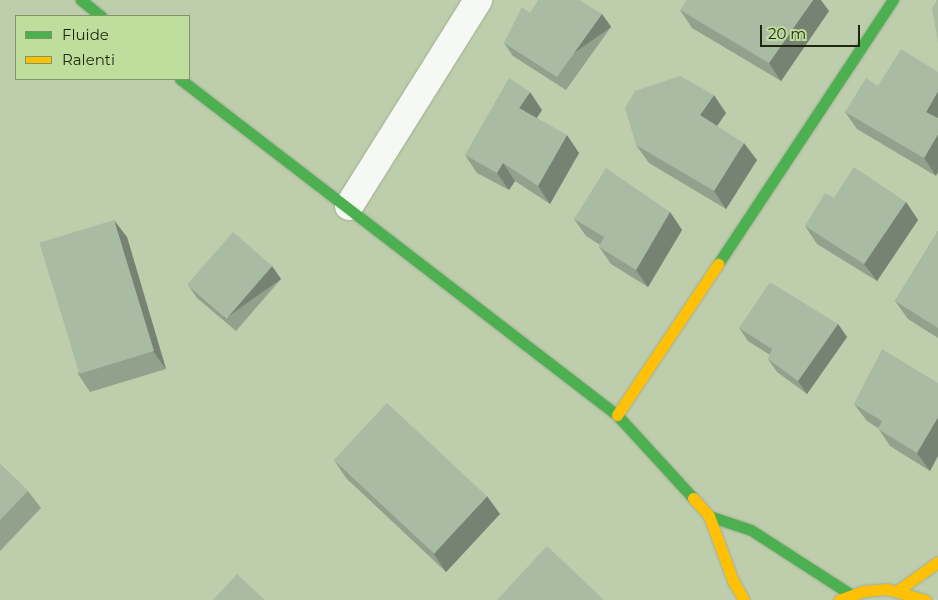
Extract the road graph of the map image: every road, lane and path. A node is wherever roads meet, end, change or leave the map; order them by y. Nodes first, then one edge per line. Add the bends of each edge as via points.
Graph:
1 (81, 0) edge
2 (478, 0) edge
3 (893, 0) edge
4 (100, 15) edge
5 (181, 80) edge
6 (348, 206) junction
7 (617, 416) junction
8 (709, 516) junction
9 (938, 562) edge
10 (897, 591) junction
11 (852, 595) junction
12 (744, 600) edge
13 (839, 600) edge
14 (926, 600) edge

1 - 4 street
2 - 6 street
3 - 7 street
5 - 6 street
6 - 7 street
7 - 8 street
8 - 11 street via 751,530
8 - 12 street via 733,581
9 - 10 street
10 - 11 street via 864,591
10 - 14 street
11 - 13 street

